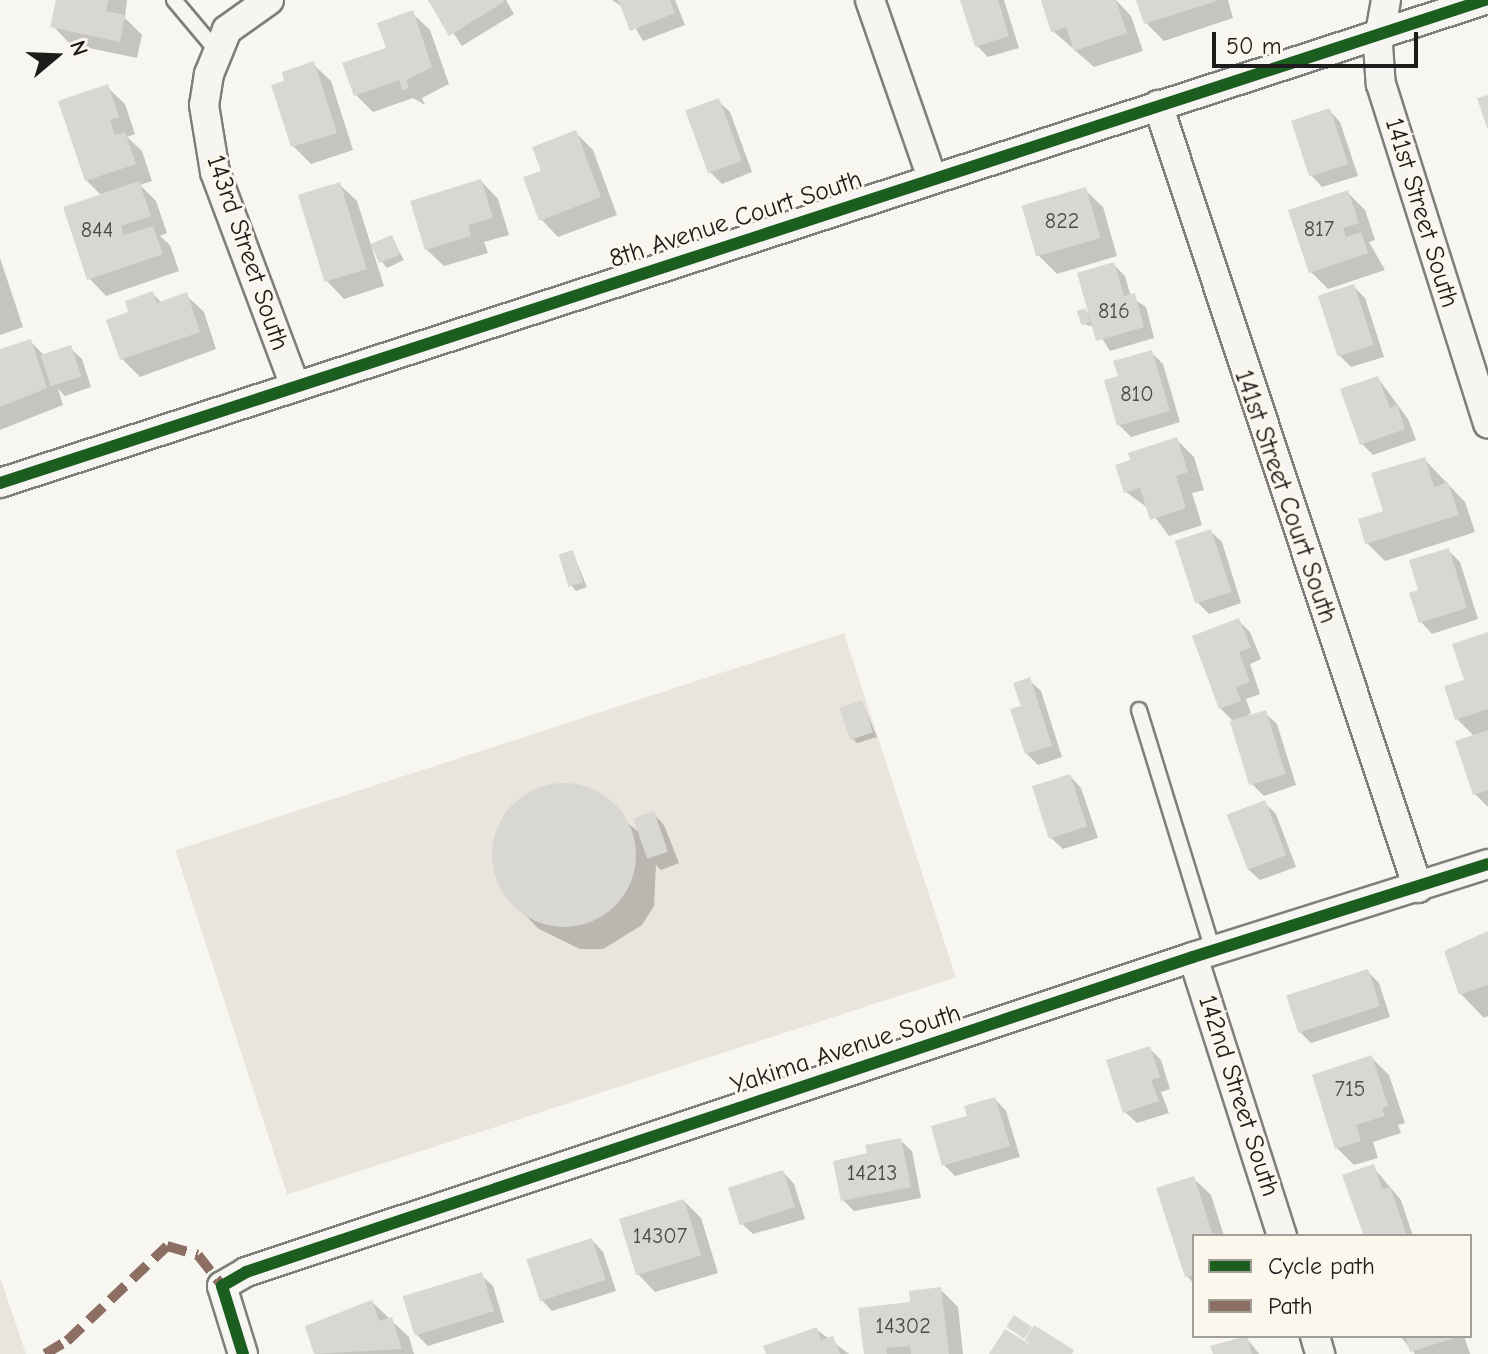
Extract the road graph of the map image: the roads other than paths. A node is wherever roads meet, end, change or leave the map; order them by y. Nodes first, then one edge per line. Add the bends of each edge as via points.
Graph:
1 (174, 0) edge
2 (269, 0) edge
3 (870, 0) edge
4 (1386, 0) edge
5 (1485, 0) edge
6 (1382, 29) junction
7 (216, 50) junction
8 (1158, 105) junction
9 (932, 178) junction
10 (295, 386) junction
11 (1488, 424) edge
12 (0, 483) edge
13 (1139, 710) dead end
14 (1488, 864) edge
15 (1418, 888) junction
16 (1203, 954) junction
17 (1281, 1234) edge
18 (243, 1354) edge

1 - 7 lane
2 - 7 street, 143rd Street South via 227,30
3 - 9 street
4 - 6 street, 141st Street South
5 - 6 street, 8th Avenue Court South
6 - 8 street, 8th Avenue Court South
6 - 11 street, 141st Street South via 1381,84
7 - 10 street, 143rd Street South via 204,105 207,136 250,275
8 - 9 street, 8th Avenue Court South
8 - 15 street, 141st Street Court South
9 - 10 street, 8th Avenue Court South
10 - 12 street, 8th Avenue Court South
13 - 16 lane
14 - 15 street, Yakima Avenue South
15 - 16 street, Yakima Avenue South
16 - 17 street, 142nd Street South
16 - 18 street, Yakima Avenue South via 261,1267 222,1286

